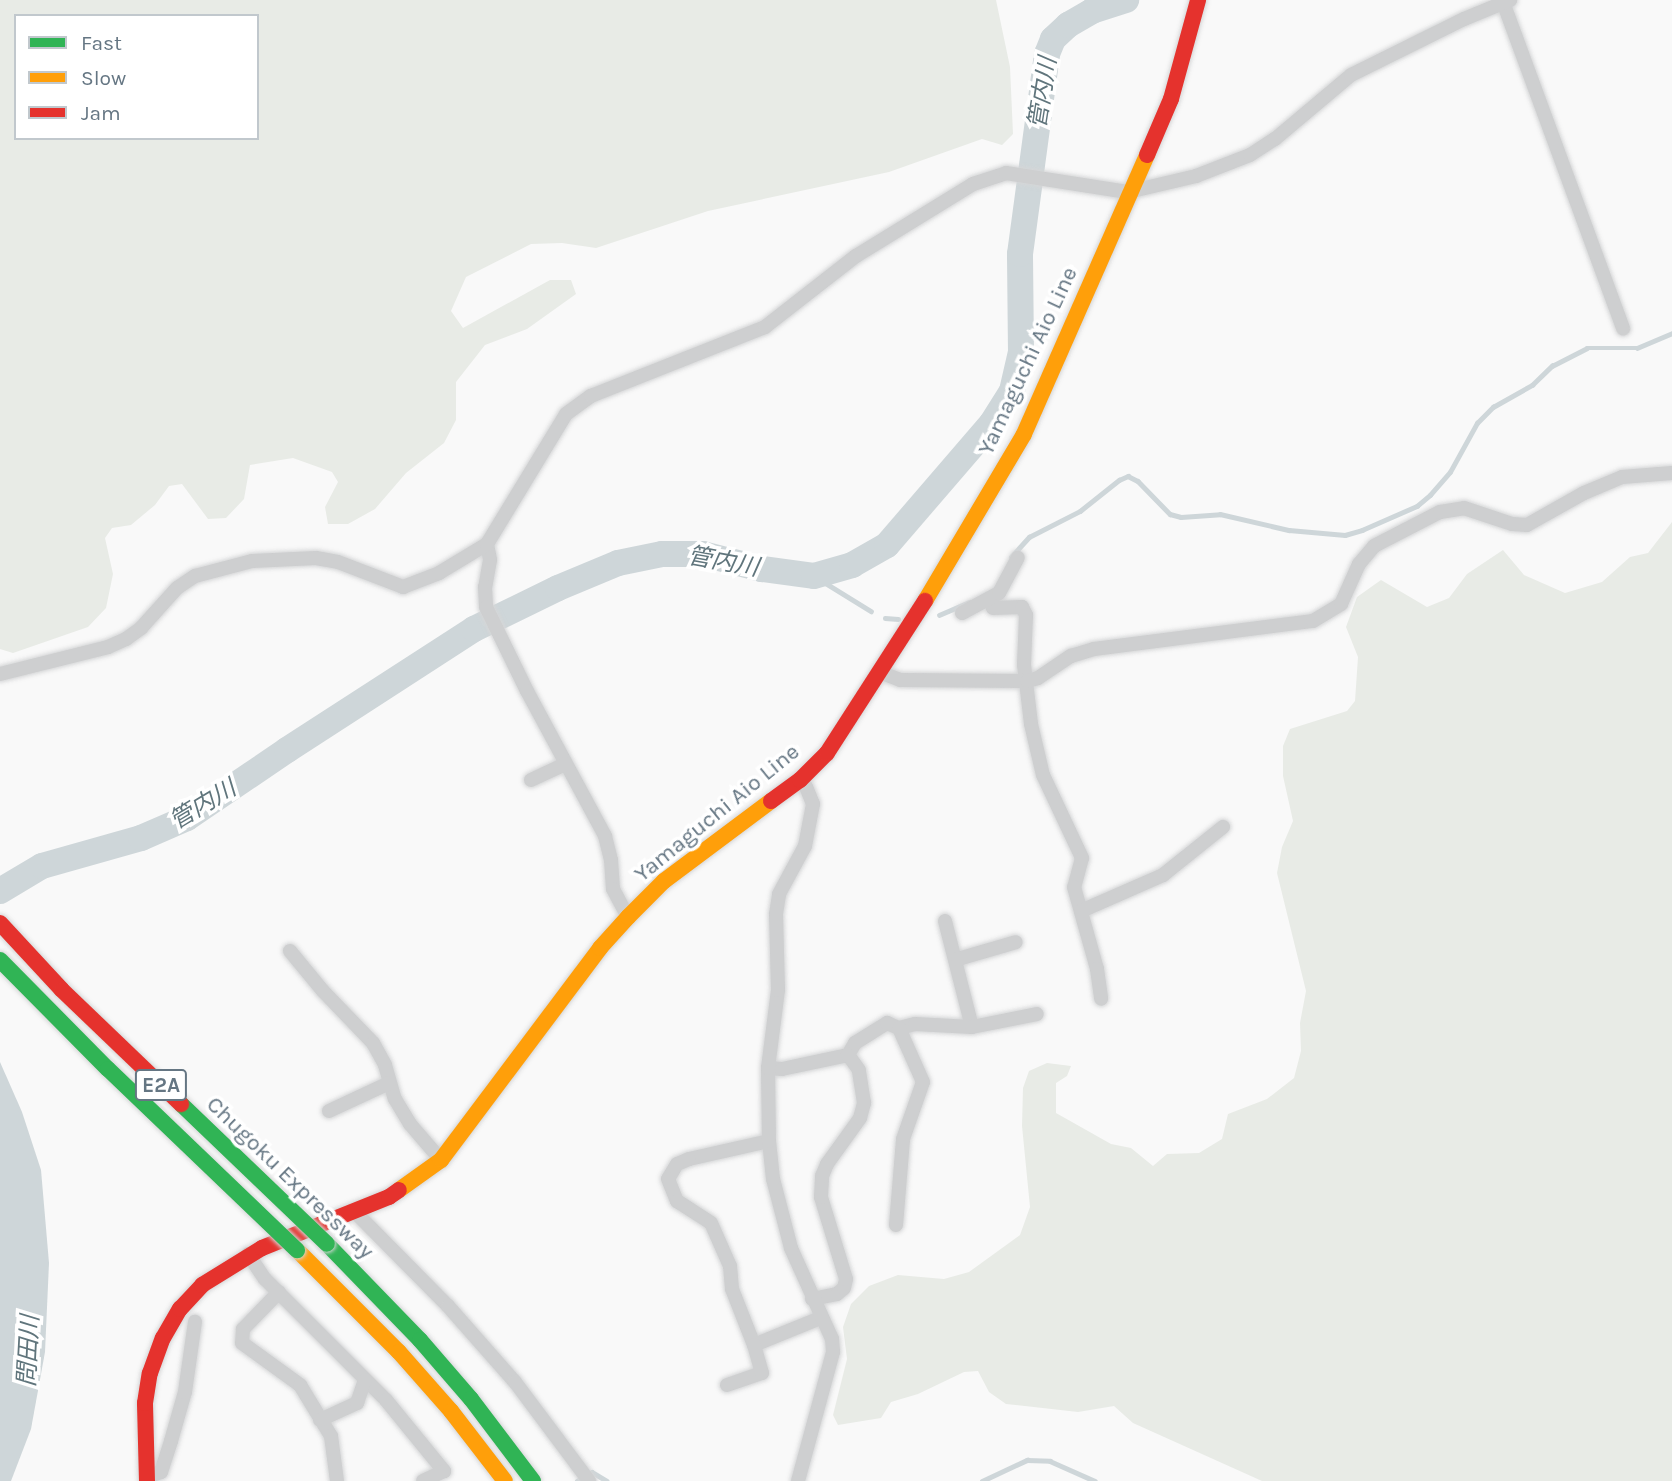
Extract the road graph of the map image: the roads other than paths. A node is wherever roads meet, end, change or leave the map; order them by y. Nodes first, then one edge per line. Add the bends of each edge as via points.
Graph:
1 (1198, 0) edge
2 (1507, 1) edge
3 (1128, 192) junction
4 (1623, 329) dead end
5 (1672, 474) edge
6 (487, 544) junction
7 (1018, 558) dead end
8 (990, 599) junction
9 (962, 613) dead end
10 (882, 673) junction
11 (0, 674) edge
12 (1027, 681) junction
13 (566, 764) junction
14 (531, 780) dead end
15 (800, 780) junction
16 (1223, 827) dead end
17 (1081, 911) junction
18 (628, 917) junction
19 (945, 921) dead end
20 (0, 923) edge
21 (1016, 942) dead end
22 (290, 951) dead end
23 (958, 959) junction
24 (0, 960) edge
25 (1101, 999) dead end
26 (1037, 1014) dead end
27 (972, 1027) junction
28 (899, 1028) junction
29 (848, 1055) junction
30 (768, 1068) junction
31 (389, 1083) junction
32 (329, 1111) dead end
33 (769, 1140) junction
34 (441, 1160) junction
35 (356, 1213) junction
36 (896, 1226) dead end
37 (248, 1254) junction
38 (279, 1292) junction
39 (812, 1299) junction
40 (820, 1318) junction
41 (195, 1322) dead end
42 (754, 1345) junction
43 (365, 1380) junction
44 (727, 1384) dead end
45 (320, 1420) junction
46 (448, 1476) edge
47 (155, 1478) edge
48 (337, 1481) edge
49 (423, 1481) edge
50 (505, 1481) edge
51 (533, 1481) edge
52 (589, 1481) edge
53 (797, 1481) edge

1 - 3 main road, Yamaguchi Aio Line via 1171,99
2 - 3 street via 1351,75 1250,155 1177,182
2 - 4 street
3 - 6 street via 1020,176 994,176 965,189 856,256 765,327 591,396 566,414
3 - 10 main road, Yamaguchi Aio Line via 1024,434
5 - 12 street via 1622,477 1527,525 1464,508 1440,512 1374,546 1359,564 1341,604 1313,621 1094,649 1071,656
6 - 11 street via 439,573 403,587 316,558 252,561 216,569 177,588 126,639
6 - 13 street via 486,607
7 - 8 street via 999,593
8 - 9 street
8 - 12 street via 993,608 1022,607 1026,615
10 - 12 street via 900,680
10 - 15 main road, Yamaguchi Aio Line via 827,753
12 - 17 street via 1043,775 1082,858 1074,887
13 - 14 street
13 - 18 street via 605,836 613,889
15 - 18 main road, Yamaguchi Aio Line via 664,881
15 - 30 street via 813,804 811,825 779,894 778,990
16 - 17 street via 1163,874
17 - 25 street
18 - 34 main road, Yamaguchi Aio Line
19 - 23 street
20 - 51 main road, Chugoku Expressway / E2A, bridge via 62,990 327,1244 420,1340 471,1398
21 - 23 street
22 - 31 street via 373,1043
23 - 27 street
24 - 50 main road, Chugoku Expressway / E2A, bridge via 399,1352
26 - 27 street
27 - 28 street via 915,1024
28 - 29 street via 887,1023 855,1042
28 - 36 street via 923,1082 903,1139
29 - 30 street
29 - 39 street via 859,1070 864,1103 860,1118 827,1164 821,1197 846,1279 837,1294
30 - 33 street
31 - 32 street
31 - 34 street via 411,1124
33 - 39 street via 778,1201
33 - 42 street via 689,1159 677,1164 668,1179 677,1201 711,1223 730,1266 732,1289
34 - 35 main road, Yamaguchi Aio Line via 389,1197
35 - 37 main road, Yamaguchi Aio Line
35 - 52 street via 515,1382
37 - 38 street
37 - 47 main road, Yamaguchi Aio Line via 202,1285 163,1338 145,1403
38 - 43 street
38 - 45 street via 243,1329 242,1343 300,1385
39 - 40 street
40 - 42 street
40 - 53 street via 832,1339 833,1352
41 - 47 street via 185,1392
42 - 44 street via 762,1373
43 - 45 street via 357,1403
43 - 46 street
45 - 48 street via 331,1436
46 - 49 street

